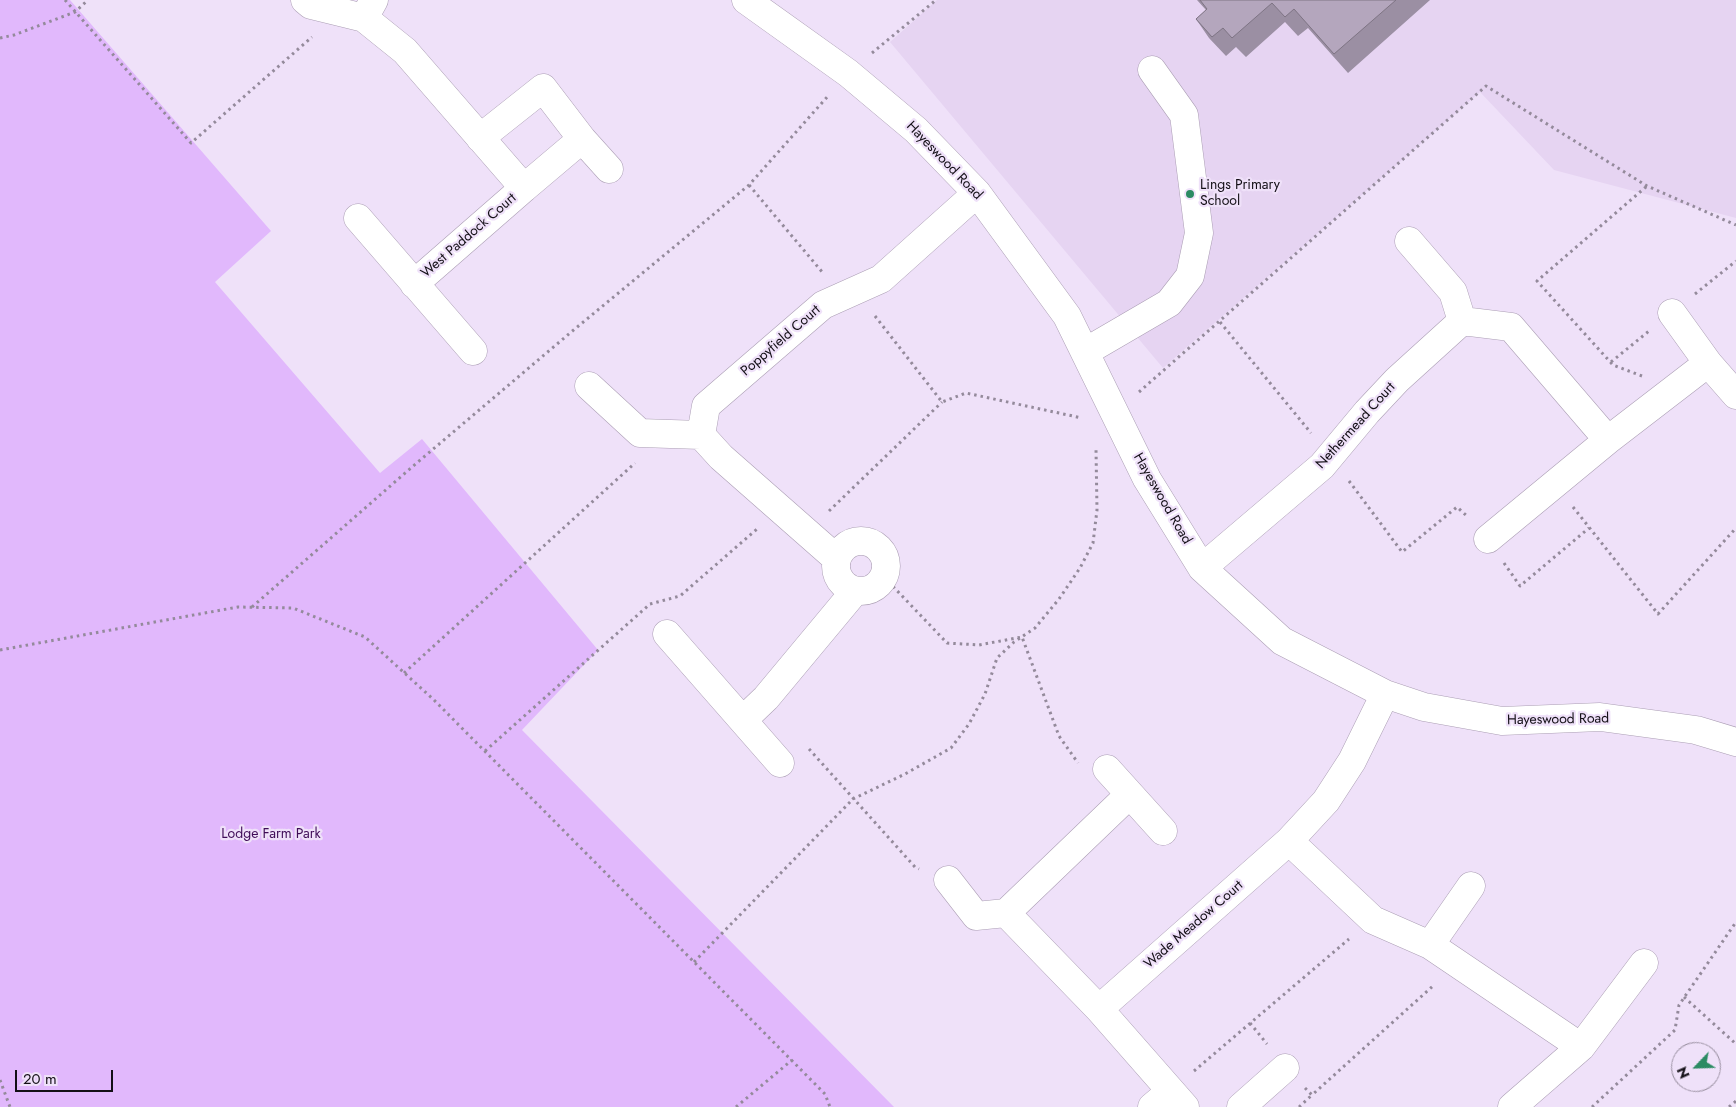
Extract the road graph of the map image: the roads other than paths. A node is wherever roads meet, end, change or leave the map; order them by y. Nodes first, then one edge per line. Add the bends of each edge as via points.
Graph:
1 (305, 0) edge
2 (746, 0) edge
3 (360, 10) edge
4 (1152, 70) dead end
5 (480, 138) junction
6 (582, 139) junction
7 (608, 169) dead end
8 (524, 188) junction
9 (977, 193) junction
10 (358, 218) dead end
11 (1409, 241) dead end
12 (414, 284) junction
13 (1672, 313) dead end
14 (1462, 321) junction
15 (473, 351) dead end
16 (1085, 352) junction
17 (1708, 363) junction
18 (589, 386) dead end
19 (1736, 395) edge
20 (701, 435) junction
21 (1608, 440) junction
22 (1488, 539) road end
23 (837, 559) junction
24 (1202, 568) junction
25 (855, 591) junction
26 (667, 634) dead end
27 (1385, 694) junction
28 (743, 720) junction
29 (1736, 742) edge
30 (780, 762) dead end
31 (1107, 769) dead end
32 (1129, 795) junction
33 (1163, 831) dead end
34 (1289, 841) junction
35 (948, 880) road end
36 (1471, 886) dead end
37 (1006, 913) junction
38 (1430, 946) junction
39 (1644, 963) dead end
40 (1099, 1009) junction
41 (1581, 1047) junction
42 (1285, 1068) road end
43 (1169, 1102) edge
44 (1241, 1107) edge
45 (1512, 1107) edge

1 - 3 street, West Paddock Court via 311,5
2 - 9 street, Hayeswood Road via 848,73 916,130
3 - 5 street, West Paddock Court via 405,52
4 - 16 street via 1184,115 1199,233 1190,276 1169,304
5 - 6 street via 543,88
5 - 8 street, West Paddock Court
6 - 7 street
6 - 8 street, West Paddock Court
8 - 12 street, West Paddock Court
9 - 16 street, Hayeswood Road via 1067,316
9 - 20 street, Poppyfield Court via 881,280 823,305 706,406
10 - 12 street, West Paddock Court
11 - 14 street via 1453,292
12 - 15 street, West Paddock Court
13 - 17 street
14 - 21 street via 1511,327
14 - 24 street, Nethermead Court via 1397,380 1322,466
16 - 24 street, Hayeswood Road via 1106,417
17 - 19 street
17 - 21 street
18 - 20 street via 640,433
20 - 23 street via 721,457
21 - 22 street
23 - 25 street via 838,576 843,584
23 - 25 street via 843,548 859,541 870,543 883,554 886,562 884,577 879,584 863,592
24 - 27 street, Hayeswood Road via 1282,640
25 - 28 street via 766,698
26 - 28 street
27 - 29 street, Hayeswood Road via 1424,707 1502,721 1600,717 1696,730
27 - 34 street, Wade Meadow Court via 1352,761 1326,801
28 - 30 street
31 - 32 street
32 - 33 street
32 - 37 street
34 - 38 street via 1373,920
34 - 40 street, Wade Meadow Court
35 - 37 street via 976,916
36 - 38 street
37 - 40 street
38 - 41 street
39 - 41 street
40 - 43 street
41 - 45 street
42 - 44 street

